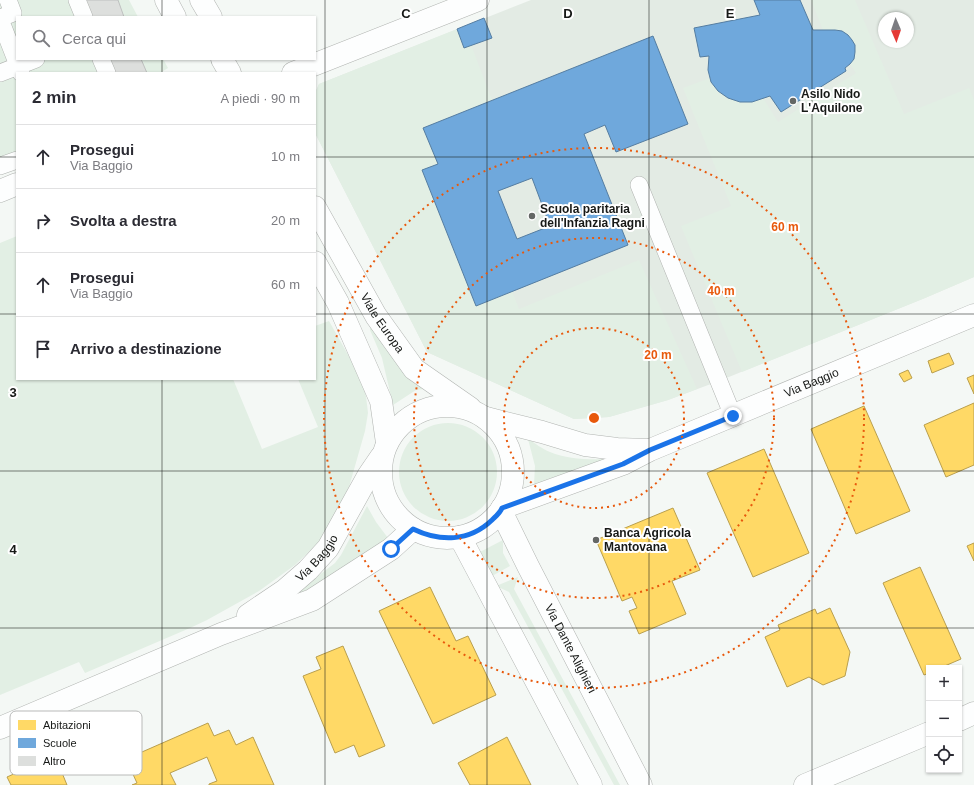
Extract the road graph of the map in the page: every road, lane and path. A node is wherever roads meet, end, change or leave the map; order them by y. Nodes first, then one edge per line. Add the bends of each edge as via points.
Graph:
1 (7, 0) edge
2 (77, 0) edge
3 (166, 0) edge
4 (201, 0) edge
5 (478, 0) edge
6 (84, 16) edge
7 (174, 16) edge
8 (209, 16) edge
9 (0, 18) edge
10 (16, 60) edge
11 (16, 60) edge
12 (35, 60) edge
13 (101, 60) edge
14 (223, 60) edge
15 (20, 70) edge
16 (107, 72) edge
17 (229, 72) edge
18 (296, 72) edge
19 (0, 74) edge
20 (16, 160) edge
21 (0, 166) edge
22 (16, 184) edge
23 (639, 185) dead end
24 (0, 191) edge
25 (316, 208) edge
26 (316, 264) edge
27 (974, 316) edge
28 (482, 416) junction
29 (733, 416) junction
30 (385, 449) junction
31 (650, 450) junction
32 (501, 509) junction
33 (413, 529) junction
34 (460, 537) junction
35 (220, 634) junction
36 (40, 711) edge
37 (974, 713) edge
38 (962, 719) edge
39 (10, 724) edge
40 (0, 728) edge
41 (926, 733) edge
42 (591, 785) edge
43 (641, 785) edge
44 (805, 785) edge

1 - 9 lane via 13,13
2 - 6 lane
3 - 7 street
4 - 8 street
5 - 18 street
9 - 11 lane
10 - 15 lane
12 - 15 lane
13 - 16 lane
14 - 17 street
15 - 19 lane
20 - 21 lane
22 - 24 street
23 - 29 lane
25 - 28 street, Viale Europa via 376,316 414,369
26 - 30 street via 338,304 381,401
27 - 29 street, Via Baggio
28 - 30 street via 458,406 433,407 411,416 401,424
28 - 31 street, Via Baggio via 585,445
28 - 32 street via 503,436 510,451 513,466 512,482
29 - 31 street, Via Baggio
30 - 33 street via 380,467 380,480 386,500 404,524
30 - 35 street, Via Baggio via 328,548 285,590
31 - 32 street, Via Baggio via 623,464
32 - 34 street via 483,528
32 - 43 street, Via Dante Alighieri
33 - 34 street via 436,538
33 - 35 street, Via Baggio via 391,549 312,600
34 - 42 street
35 - 36 street, Via Baggio
37 - 38 street
39 - 40 street, Via Baggio
41 - 44 street

